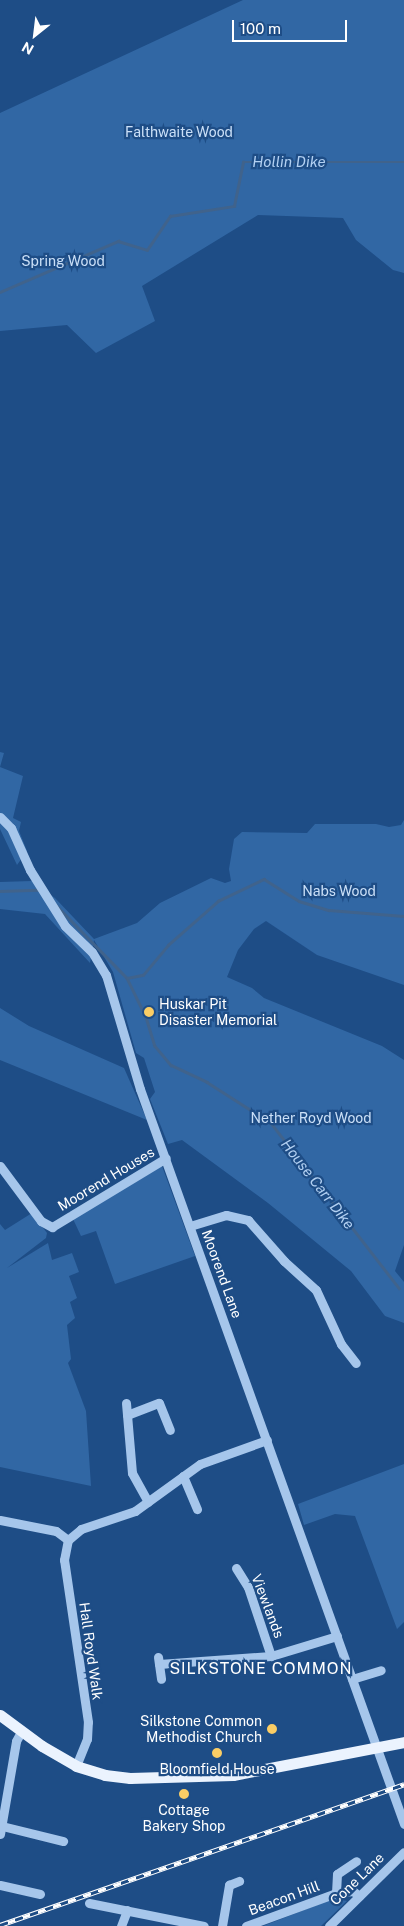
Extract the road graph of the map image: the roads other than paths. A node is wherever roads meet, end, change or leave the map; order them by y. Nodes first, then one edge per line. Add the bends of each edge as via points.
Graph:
1 (0, 817) edge
2 (166, 1158) junction
3 (0, 1166) edge
4 (190, 1226) junction
5 (356, 1363) dead end
6 (126, 1403) dead end
7 (127, 1414) junction
8 (170, 1430) dead end
9 (267, 1440) junction
10 (183, 1476) junction
11 (148, 1502) junction
12 (197, 1508) dead end
13 (0, 1520) edge
14 (68, 1540) junction
15 (236, 1568) dead end
16 (337, 1636) junction
17 (271, 1656) junction
18 (381, 1670) dead end
19 (161, 1679) dead end
20 (352, 1679) junction
21 (0, 1715) edge
22 (21, 1732) junction
23 (404, 1742) edge
24 (377, 1748) junction
25 (76, 1766) junction
26 (404, 1824) edge
27 (1, 1830) edge
28 (63, 1841) dead end
29 (404, 1852) edge
30 (358, 1861) dead end
31 (239, 1881) dead end
32 (0, 1885) edge
33 (336, 1893) junction
34 (40, 1894) dead end
35 (359, 1896) junction
36 (89, 1903) dead end
37 (127, 1910) junction
38 (121, 1926) edge
39 (204, 1926) edge
40 (222, 1926) edge
41 (246, 1926) edge
42 (329, 1926) edge

1 - 2 street, Moorend Lane via 11,828 30,870 64,926 92,952 106,975 132,1066
2 - 3 street, Moorend Houses via 52,1227 42,1221
2 - 4 street, Moorend Lane
4 - 5 street via 226,1215 248,1220 284,1261 316,1290 341,1344
4 - 9 street, Moorend Lane
6 - 7 street
7 - 8 street via 159,1403
7 - 11 street via 132,1473
9 - 10 street via 217,1456
9 - 16 street, Moorend Lane
10 - 11 street
10 - 12 street
11 - 14 street via 125,1516 81,1529
13 - 14 street via 56,1531
14 - 25 street, Hall Royd Walk via 64,1560 88,1722 87,1739
15 - 17 street, Viewlands via 248,1587
16 - 17 street, Viewlands
16 - 20 street, Moorend Lane
17 - 19 street, Viewlands via 219,1662 158,1661
18 - 20 street
20 - 24 street, Moorend Lane
21 - 22 main road
22 - 25 main road
22 - 27 street via 16,1741
23 - 24 main road
24 - 25 main road via 233,1775 130,1778
24 - 26 street
27 - 28 street via 51,1844
29 - 35 street, Cone Lane
30 - 33 street via 336,1874
31 - 40 street via 229,1886
32 - 34 street
33 - 35 street, Beacon Hill via 353,1891
33 - 41 street, Beacon Hill
35 - 42 street, Cone Lane
36 - 37 street
37 - 38 street
37 - 39 street

